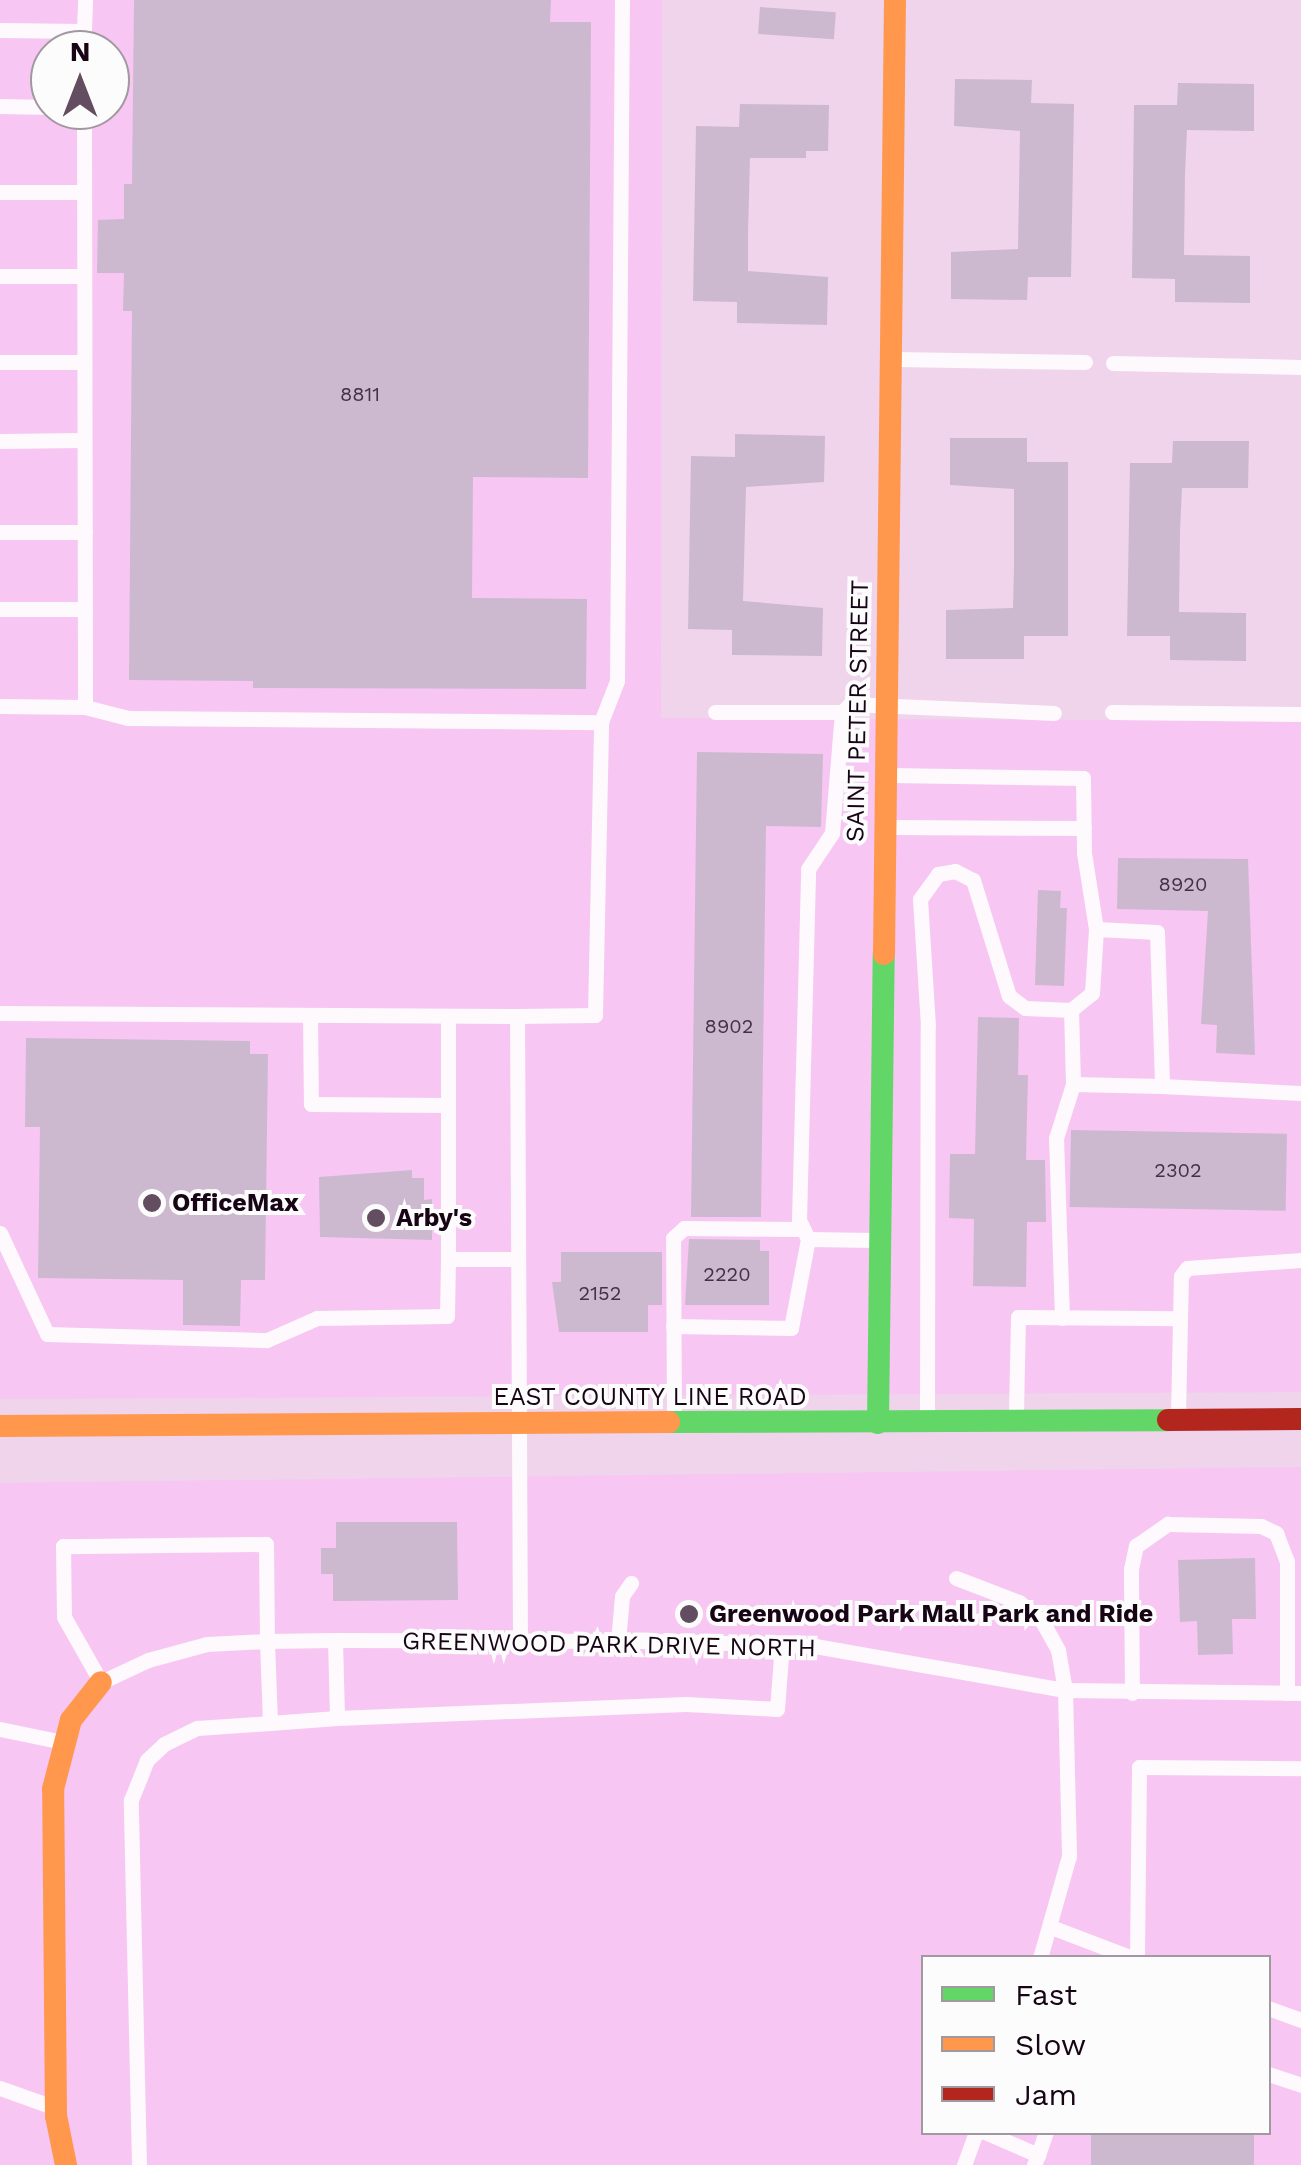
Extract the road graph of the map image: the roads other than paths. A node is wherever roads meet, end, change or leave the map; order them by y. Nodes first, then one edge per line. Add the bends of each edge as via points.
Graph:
1 (85, 0) edge
2 (622, 0) edge
3 (896, 0) edge
4 (0, 30) edge
5 (30, 30) edge
6 (84, 30) edge
7 (0, 106) edge
8 (30, 106) edge
9 (84, 130) edge
10 (0, 192) edge
11 (84, 192) junction
12 (0, 276) edge
13 (84, 276) junction
14 (891, 359) junction
15 (0, 362) edge
16 (84, 362) junction
17 (1085, 362) dead end
18 (1113, 363) dead end
19 (1301, 366) edge
20 (0, 440) edge
21 (84, 440) junction
22 (0, 532) edge
23 (85, 532) junction
24 (0, 609) edge
25 (85, 609) junction
26 (0, 706) edge
27 (885, 706) junction
28 (85, 707) junction
29 (716, 712) dead end
30 (842, 712) junction
31 (1112, 712) dead end
32 (1054, 713) dead end
33 (1301, 714) edge
34 (602, 722) junction
35 (884, 774) junction
36 (884, 827) junction
37 (1084, 828) junction
38 (1096, 930) junction
39 (1071, 1010) junction
40 (0, 1013) edge
41 (310, 1015) junction
42 (448, 1016) junction
43 (517, 1016) junction
44 (1073, 1084) junction
45 (1162, 1086) junction
46 (1301, 1094) edge
47 (448, 1106) junction
48 (0, 1234) edge
49 (806, 1234) junction
50 (880, 1240) junction
51 (448, 1260) junction
52 (516, 1260) junction
53 (1301, 1260) edge
54 (1062, 1318) junction
55 (1180, 1318) junction
56 (674, 1326) junction
57 (1301, 1419) edge
58 (1178, 1420) junction
59 (1016, 1422) junction
60 (878, 1423) junction
61 (927, 1423) junction
62 (674, 1424) junction
63 (0, 1426) edge
64 (516, 1426) junction
65 (956, 1578) dead end
66 (631, 1583) dead end
67 (336, 1640) junction
68 (267, 1641) junction
69 (618, 1642) junction
70 (520, 1643) junction
71 (782, 1644) junction
72 (101, 1682) junction
73 (1066, 1690) junction
74 (1132, 1693) junction
75 (1294, 1693) edge
76 (337, 1718) junction
77 (270, 1723) junction
78 (0, 1729) edge
79 (63, 1742) junction
80 (1301, 1768) edge
81 (1051, 1927) junction
82 (1041, 1955) edge
83 (1124, 1955) edge
84 (1129, 1955) edge
85 (1271, 2009) edge
86 (1301, 2020) edge
87 (1271, 2075) edge
88 (1301, 2085) edge
89 (0, 2088) edge
90 (57, 2108) junction
91 (975, 2135) edge
92 (990, 2135) edge
93 (1045, 2135) edge
94 (1036, 2160) edge
95 (66, 2165) edge
96 (139, 2165) edge
97 (964, 2165) edge

1 - 6 lane
2 - 34 lane via 617,681
3 - 14 street, SAINT PETER STREET
4 - 5 lane
7 - 8 lane
9 - 11 lane
10 - 11 lane
11 - 13 lane
12 - 13 lane
13 - 16 lane
14 - 17 lane
14 - 27 street, SAINT PETER STREET
15 - 16 lane
16 - 21 lane
18 - 19 lane
20 - 21 lane
21 - 23 lane
22 - 23 lane
23 - 25 lane
24 - 25 lane
25 - 28 lane
26 - 28 lane
27 - 30 lane via 850,704
27 - 32 lane
27 - 35 street, SAINT PETER STREET
28 - 34 lane via 128,718
29 - 30 lane
30 - 49 lane via 832,833 808,868
31 - 33 lane
34 - 43 lane via 595,1015
35 - 36 street, SAINT PETER STREET
35 - 37 lane via 1083,778
36 - 37 lane
36 - 50 street, SAINT PETER STREET
37 - 38 lane
38 - 39 lane via 1092,993
38 - 45 lane via 1157,932
39 - 44 lane
39 - 61 lane via 1025,1008 1008,996 973,880 955,871 925,884 920,898 928,1026
40 - 41 lane
41 - 42 lane
41 - 47 lane via 311,1104
42 - 43 lane
42 - 47 lane
43 - 52 lane
44 - 45 lane
44 - 54 lane via 1056,1138
45 - 46 lane
47 - 51 lane
48 - 51 lane via 48,1334 267,1340 318,1318 447,1316
49 - 50 lane
49 - 56 lane via 791,1328
49 - 56 lane via 684,1228 673,1238
50 - 60 street, SAINT PETER STREET
51 - 52 lane
52 - 64 lane
53 - 55 lane via 1187,1268
54 - 55 lane
54 - 59 lane via 1018,1318
55 - 58 lane
56 - 62 lane
57 - 58 street, EAST COUNTY LINE ROAD
58 - 59 street, EAST COUNTY LINE ROAD
59 - 61 street, EAST COUNTY LINE ROAD
60 - 61 street, EAST COUNTY LINE ROAD
60 - 62 street, EAST COUNTY LINE ROAD
62 - 64 street, EAST COUNTY LINE ROAD
63 - 64 street, EAST COUNTY LINE ROAD
64 - 70 lane
65 - 73 lane via 998,1591 1042,1621 1058,1650
66 - 69 lane via 622,1596
67 - 68 lane, GREENWOOD PARK DRIVE NORTH
67 - 70 lane, GREENWOOD PARK DRIVE NORTH
67 - 76 lane
68 - 72 lane, GREENWOOD PARK DRIVE NORTH via 207,1644
68 - 72 lane via 266,1544 63,1546 64,1617
68 - 77 lane
69 - 70 lane, GREENWOOD PARK DRIVE NORTH
69 - 71 lane, GREENWOOD PARK DRIVE NORTH
71 - 73 lane, GREENWOOD PARK DRIVE NORTH
71 - 76 lane via 777,1709 686,1704
72 - 79 street
73 - 74 lane, GREENWOOD PARK DRIVE NORTH
73 - 81 lane via 1069,1856
74 - 75 lane, GREENWOOD PARK DRIVE NORTH
74 - 75 lane via 1131,1569 1136,1546 1168,1524 1261,1526 1276,1533 1287,1561
76 - 77 lane
77 - 96 lane via 197,1728 164,1744 146,1760 131,1800
78 - 79 lane
79 - 90 street via 53,1789
80 - 84 lane via 1139,1767
81 - 82 lane
81 - 83 lane
85 - 86 lane
87 - 88 lane
89 - 90 lane
90 - 95 street
91 - 97 lane
92 - 94 lane
93 - 94 lane

